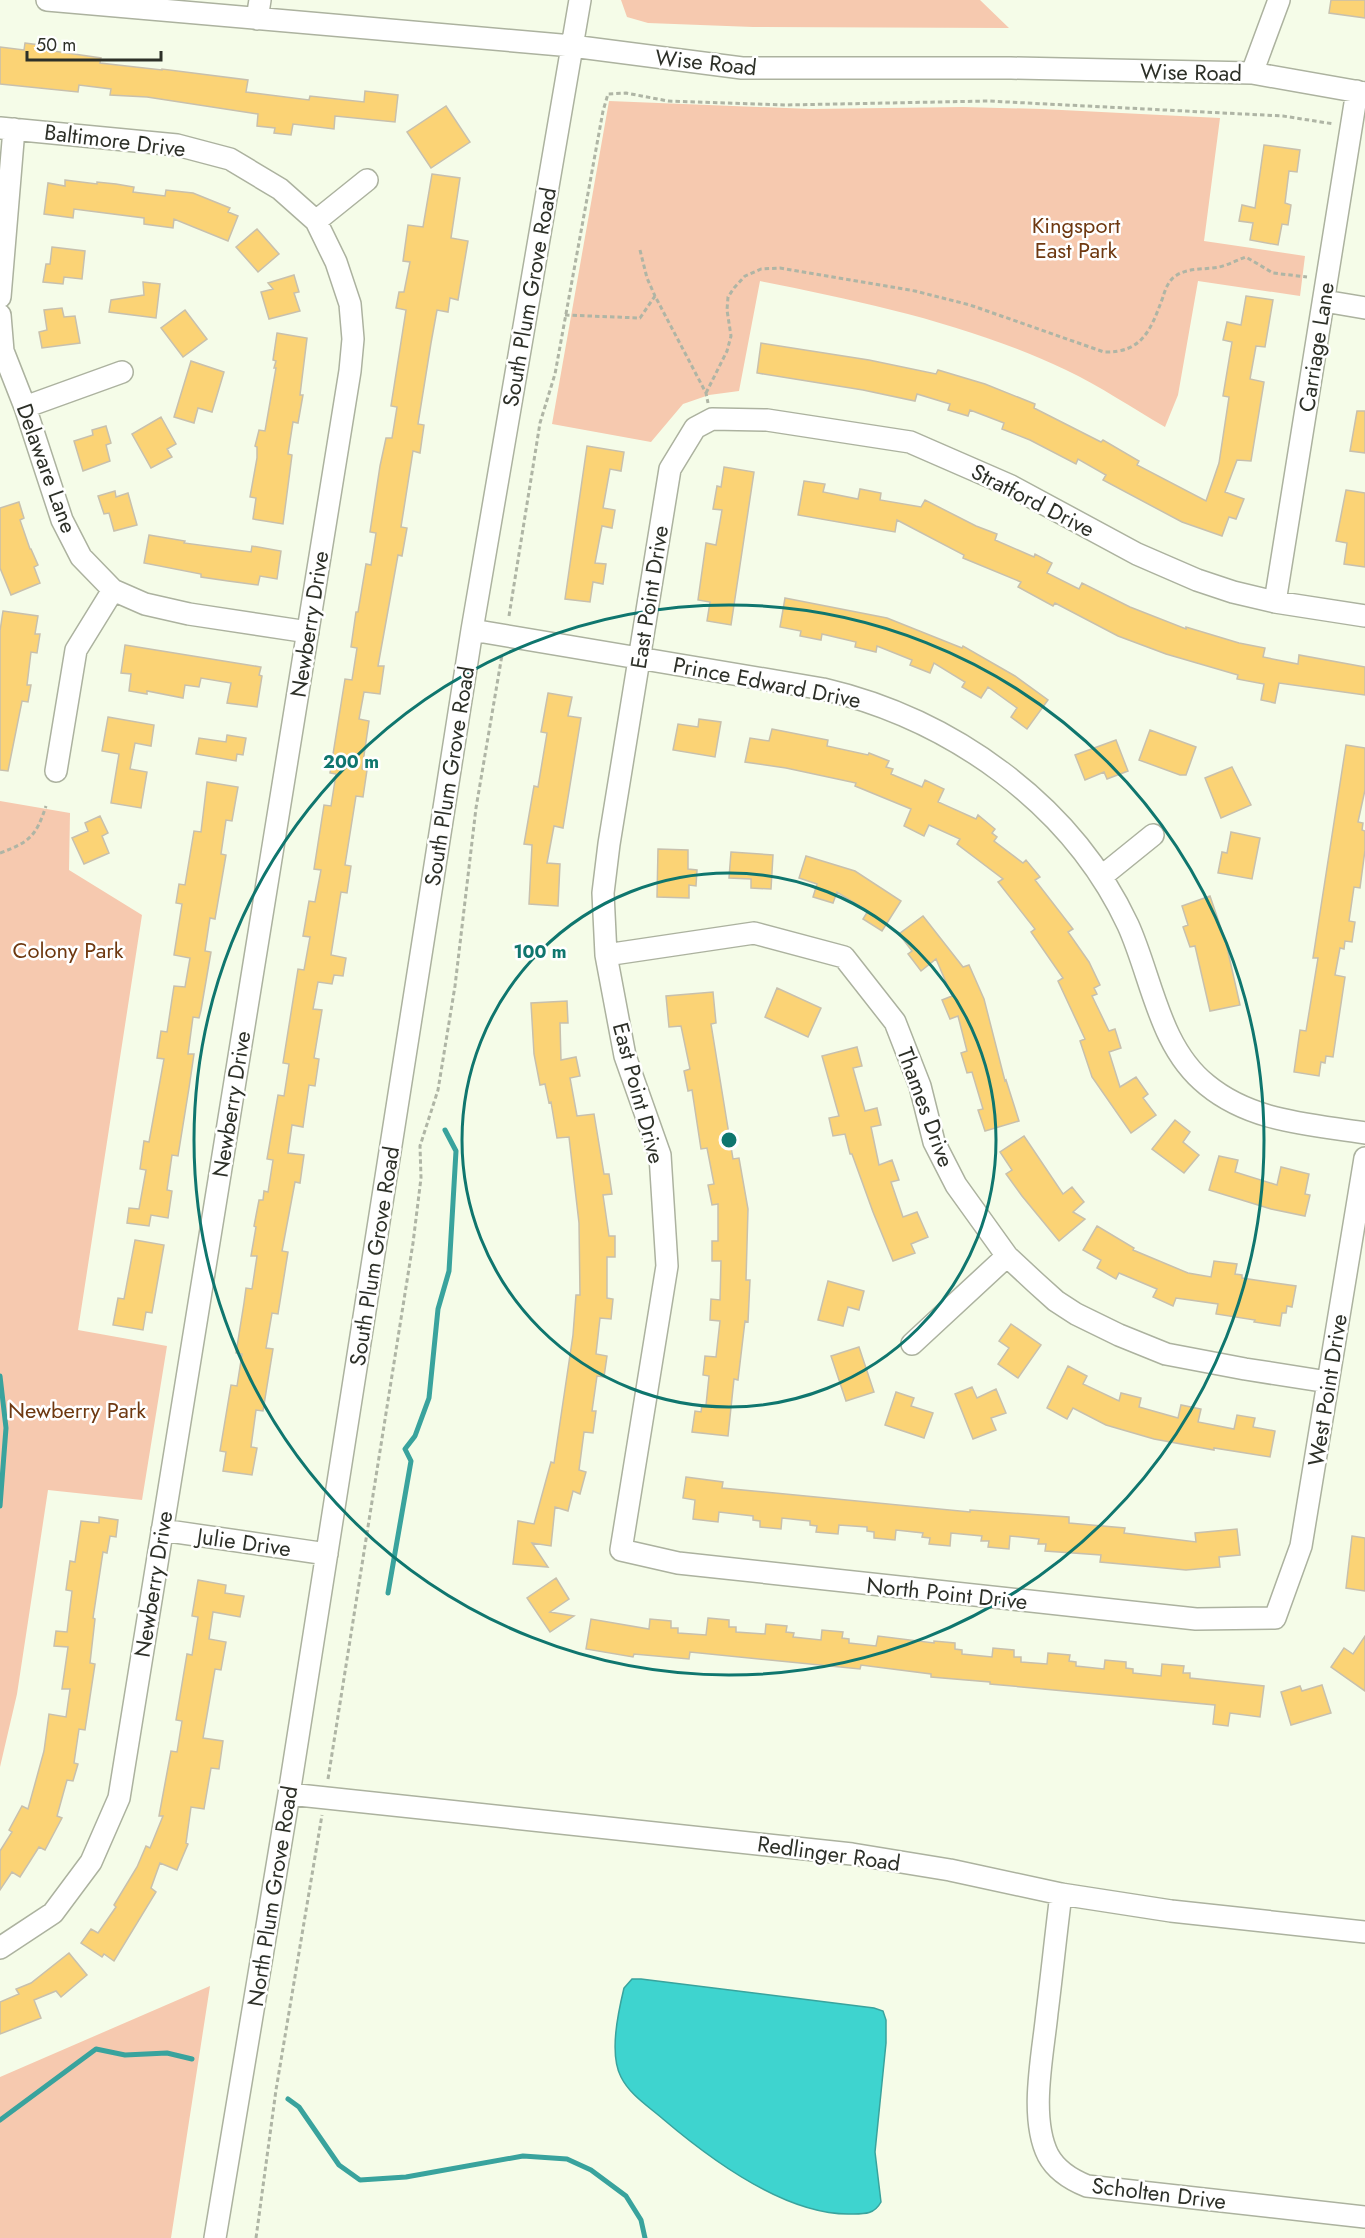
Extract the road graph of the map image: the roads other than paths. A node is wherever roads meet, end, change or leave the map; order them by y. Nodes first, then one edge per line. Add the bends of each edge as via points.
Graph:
1 (47, 0) edge
2 (580, 0) edge
3 (1279, 0) edge
4 (259, 9) edge
5 (572, 46) junction
6 (1252, 73) junction
7 (1361, 92) edge
8 (7, 128) edge
9 (367, 180) dead end
10 (316, 221) junction
11 (1325, 291) junction
12 (0, 297) edge
13 (1365, 308) edge
14 (0, 315) edge
15 (122, 372) dead end
16 (25, 407) junction
17 (704, 424) joint
18 (113, 590) junction
19 (1275, 602) junction
20 (1365, 616) edge
21 (472, 630) junction
22 (308, 632) junction
23 (639, 658) junction
24 (56, 771) dead end
25 (1153, 836) dead end
26 (1101, 878) junction
27 (606, 955) junction
28 (1365, 1133) edge
29 (1365, 1158) edge
30 (1007, 1256) junction
31 (912, 1344) dead end
32 (1328, 1382) junction
33 (162, 1530) junction
34 (621, 1550) joint
35 (327, 1554) junction
36 (1275, 1618) joint
37 (289, 1794) junction
38 (1061, 1894) junction
39 (1365, 1932) edge
40 (0, 1948) edge
41 (1365, 2217) edge
42 (215, 2238) edge

1 - 4 street, Wise Road
2 - 5 street, South Plum Grove Road
3 - 6 street
4 - 5 street, Wise Road
5 - 6 street, Wise Road via 742,68
5 - 21 street, South Plum Grove Road
6 - 7 street, Wise Road
7 - 11 street, Carriage Lane via 1351,128
8 - 10 street, Baltimore Drive via 177,145 230,159 280,189
8 - 12 street
9 - 10 street
10 - 22 street, Newberry Drive via 344,283 353,339
11 - 13 street
11 - 19 street, Carriage Lane
14 - 16 street, Delaware Lane via 3,351
15 - 16 street
16 - 18 street, Delaware Lane via 62,520 81,557
17 - 19 street, Stratford Drive via 767,420 910,442 1011,486 1168,569
17 - 23 street, East Point Drive via 670,469
18 - 22 street, Delaware Lane via 146,604 189,614
18 - 24 street via 76,650
19 - 20 street, Stratford Drive
21 - 23 street, Prince Edward Drive
21 - 35 street, South Plum Grove Road
22 - 33 street, Newberry Drive
23 - 26 street, Prince Edward Drive via 839,693 929,726 994,766 1031,795 1069,835
23 - 27 street, East Point Drive via 605,873
25 - 26 street
26 - 28 street, Prince Edward Drive via 1127,924 1169,1037 1205,1084 1256,1114
27 - 30 street, Thames Drive via 754,933 844,957 895,1022 920,1086 934,1142 956,1185
27 - 34 street, East Point Drive via 625,1056 660,1155 667,1266
29 - 32 street, West Point Drive
30 - 31 street
30 - 32 street, Thames Drive via 1076,1314 1137,1343 1190,1359
32 - 36 street, West Point Drive via 1301,1546
33 - 35 street, Julie Drive
33 - 40 street, Newberry Drive via 119,1798 91,1862 52,1913
34 - 36 street, North Point Drive via 678,1563 1184,1618
35 - 37 street, North Plum Grove Road
37 - 38 street, Redlinger Road via 852,1854
37 - 42 street, North Plum Grove Road
38 - 39 street, Redlinger Road via 1171,1911
38 - 41 street, Scholten Drive via 1039,2099 1044,2142 1058,2169 1087,2186

